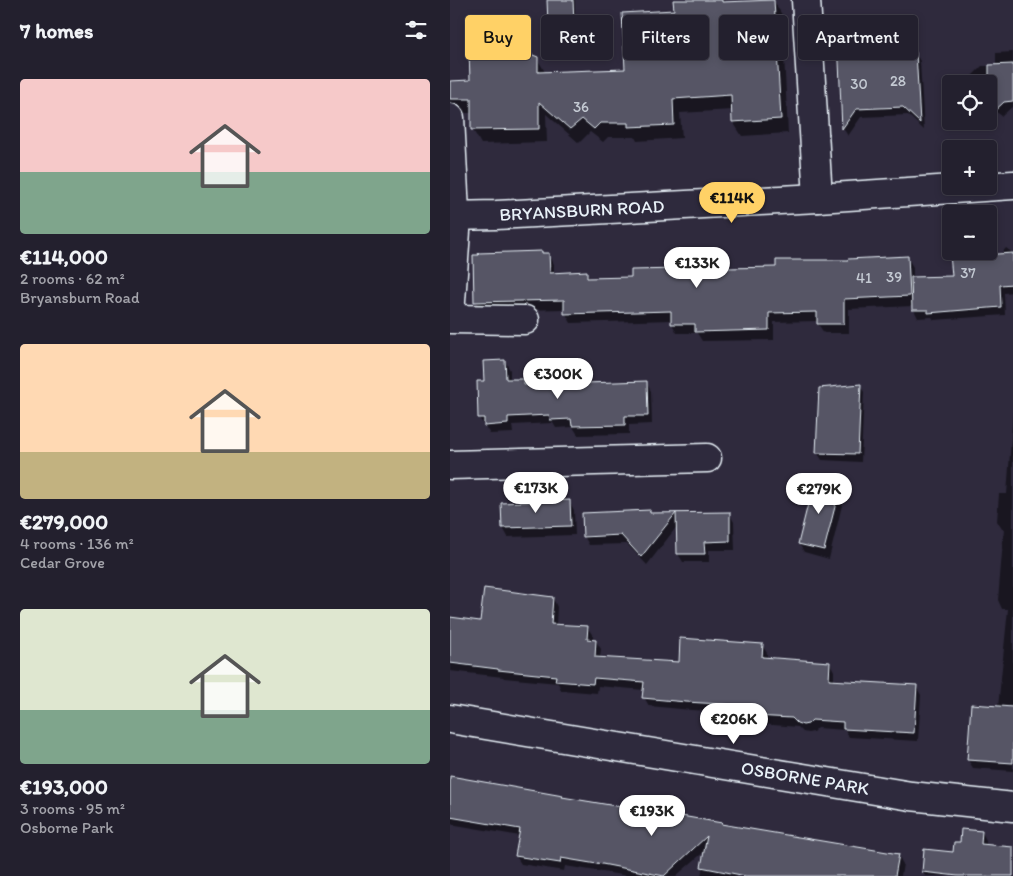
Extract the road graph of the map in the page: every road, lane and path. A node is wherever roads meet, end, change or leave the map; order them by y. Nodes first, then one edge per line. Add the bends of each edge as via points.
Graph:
1 (806, 0) edge
2 (450, 118) edge
3 (1013, 185) edge
4 (818, 198) junction
5 (453, 216) edge
6 (450, 316) edge
7 (450, 319) edge
8 (525, 320) dead end
9 (707, 458) dead end
10 (450, 465) edge
11 (450, 720) edge
12 (1013, 807) edge

1 - 4 street
2 - 5 street
3 - 4 street, BRYANSBURN ROAD
4 - 5 street, BRYANSBURN ROAD
5 - 6 street via 456,231
7 - 8 street
9 - 10 street
11 - 12 street, OSBORNE PARK via 911,796

